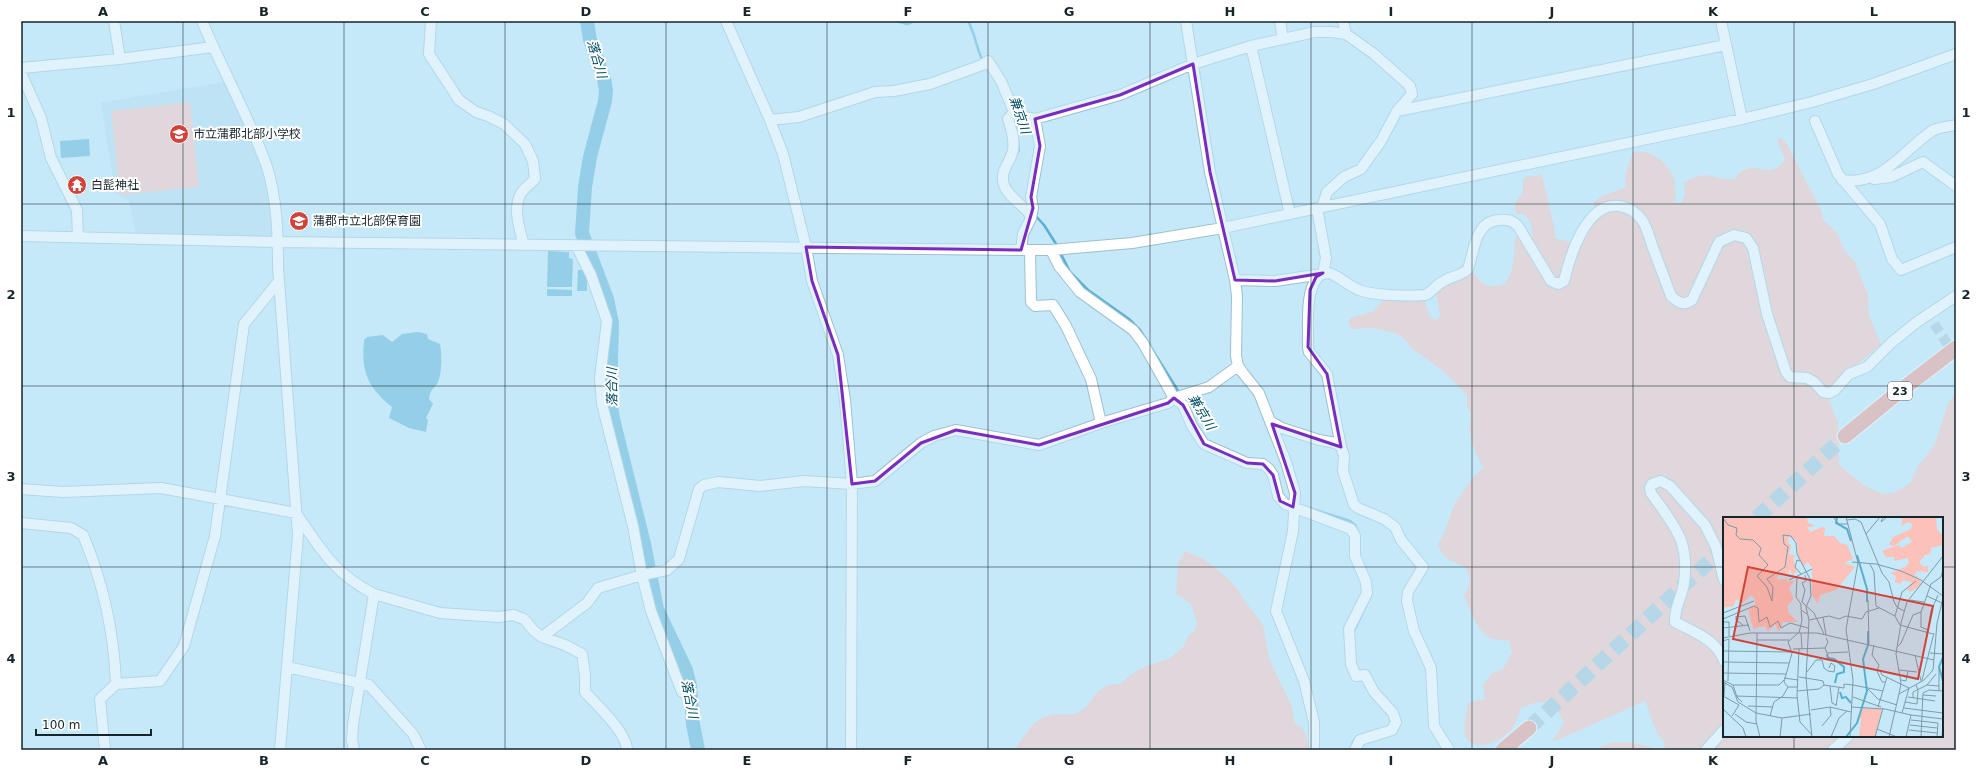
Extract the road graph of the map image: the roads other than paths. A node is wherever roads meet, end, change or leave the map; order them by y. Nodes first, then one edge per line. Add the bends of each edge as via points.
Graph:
1 (114, 21) edge
2 (202, 21) edge
3 (431, 21) edge
4 (726, 21) edge
5 (1186, 21) edge
6 (1280, 21) edge
7 (1344, 21) edge
8 (1722, 21) edge
9 (1346, 34) junction
10 (1283, 39) junction
11 (1726, 45) junction
12 (1251, 46) junction
13 (213, 47) junction
14 (1956, 54) edge
15 (120, 59) junction
16 (1193, 64) junction
17 (21, 68) edge
18 (21, 72) edge
19 (1397, 111) junction
20 (1012, 114) junction
21 (1035, 119) junction
22 (1742, 119) junction
23 (770, 120) junction
24 (1815, 121) dead end
25 (1956, 126) edge
26 (1842, 180) junction
27 (1864, 180) junction
28 (1956, 186) edge
29 (1319, 208) junction
30 (1032, 214) junction
31 (1290, 214) junction
32 (1223, 228) junction
33 (21, 236) edge
34 (78, 237) junction
35 (278, 242) junction
36 (524, 245) junction
37 (578, 245) junction
38 (806, 247) junction
39 (1956, 247) edge
40 (1055, 249) junction
41 (1025, 250) junction
42 (1323, 273) junction
43 (1235, 280) junction
44 (279, 281) junction
45 (1956, 296) edge
46 (1956, 348) edge
47 (1956, 355) edge
48 (1238, 366) junction
49 (1179, 397) junction
50 (1270, 421) junction
51 (1101, 423) junction
52 (1341, 447) junction
53 (852, 484) junction
54 (21, 489) edge
55 (219, 499) junction
56 (1294, 504) junction
57 (296, 512) junction
58 (21, 523) edge
59 (643, 575) junction
60 (1723, 576) edge
61 (374, 594) junction
62 (542, 637) junction
63 (1723, 658) edge
64 (287, 667) junction
65 (358, 683) junction
66 (116, 684) junction
67 (682, 692) dead end
68 (1723, 731) edge
69 (1847, 737) edge
70 (1315, 745) edge
71 (105, 750) edge
72 (280, 750) edge
73 (354, 750) edge
74 (421, 750) edge
75 (627, 750) edge
76 (851, 750) edge
77 (1322, 750) edge
78 (1355, 750) edge
79 (1449, 750) edge
80 (1503, 750) edge
81 (1510, 750) edge
82 (1706, 750) edge
83 (1833, 750) edge

1 - 15 street
2 - 13 street
3 - 36 street via 429,54 459,100 476,112 504,124 525,144 533,161 535,179 520,194 518,204 518,218
4 - 23 street
5 - 16 street
6 - 10 street
7 - 9 street
8 - 11 street
9 - 10 street via 1315,32
9 - 19 street via 1374,54 1410,86 1412,94
10 - 12 street
11 - 19 street
11 - 22 street
12 - 16 street
12 - 31 street
13 - 15 street
13 - 35 street via 266,165 274,202
14 - 22 street via 1873,84
15 - 17 street
16 - 21 street via 1120,95
16 - 32 street via 1208,164
18 - 34 street via 41,118 51,158 77,210
19 - 29 street via 1361,170 1344,177 1327,192
20 - 21 street
20 - 23 street via 1001,81 988,61 930,84 875,92 799,116
20 - 30 street via 1014,146 1003,171 1002,180 1004,187
21 - 30 street via 1040,146 1031,197
22 - 29 street
23 - 38 street via 783,154
24 - 26 street
25 - 27 street via 1933,130 1888,169
26 - 27 street
26 - 39 street via 1880,224 1892,259 1901,270
27 - 28 street via 1891,177 1923,162
29 - 31 street
29 - 42 street via 1326,258
30 - 41 street via 1023,234
31 - 32 street
32 - 40 street via 1132,242
32 - 43 street
33 - 34 street
34 - 35 street
35 - 36 street
35 - 44 street
36 - 37 street
37 - 38 street
37 - 59 street via 607,321 600,378 602,404
38 - 41 street
38 - 53 street via 812,281 838,355 845,400
40 - 41 street
40 - 49 street via 1059,266 1080,292 1133,330
41 - 51 street via 1031,302 1035,306 1053,305 1066,326 1091,379
42 - 43 street via 1274,281
42 - 45 street via 1338,276 1367,293 1425,295 1442,281 1464,273 1468,269 1483,227 1488,222 1504,219 1518,226 1551,281 1558,284 1564,281 1570,258 1588,220 1598,210 1614,206 1629,209 1641,218 1671,296 1678,303 1683,304 1692,300 1720,242 1734,235 1746,238 1753,248 1767,314 1786,372 1790,377 1807,378 1823,392 1835,390 1849,374 1867,367 1891,343 1918,322 1932,319
42 - 52 street via 1316,277 1310,290 1308,347 1309,352 1327,374
43 - 48 street
44 - 55 street via 244,324
44 - 57 street
46 - 47 highway, 23 via 1847,438
48 - 49 street via 1209,387
48 - 50 street via 1260,393
49 - 51 street via 1168,403
49 - 56 street via 1192,426 1204,444 1242,462 1263,464 1269,469 1280,500
50 - 52 street via 1282,428 1336,443
50 - 56 street via 1286,462
51 - 53 street via 1039,444 956,430 934,436 921,443 875,481
52 - 79 street via 1344,456 1343,471 1354,505 1395,527 1401,540 1423,567 1408,592 1407,600 1414,632 1431,668 1434,726
53 - 59 street via 804,481 760,486 718,482 704,485 699,489 679,560 667,570
53 - 76 street
54 - 55 street via 63,492 161,488
55 - 57 street
55 - 66 street via 215,536 184,646 160,681
56 - 70 street via 1293,531 1276,611 1304,681 1314,722
56 - 78 street via 1340,524 1351,530 1355,536 1355,556 1366,582 1367,593 1349,629 1351,664 1356,676 1365,675 1374,692 1393,713 1396,722 1392,730 1360,740
57 - 61 street via 336,570
57 - 64 street via 298,535
58 - 66 street via 71,528 83,535 108,612 115,656
59 - 62 street via 598,588 587,603
59 - 67 street via 651,611
60 - 63 street via 1716,547 1705,525 1670,486 1661,481 1652,484 1651,493 1683,542 1686,556 1684,584 1674,611 1675,622 1713,643
61 - 62 street via 440,613 499,618 513,615 524,620
61 - 65 street
62 - 75 street via 565,644 582,654 585,692 627,743
64 - 65 street
64 - 72 street
65 - 73 street via 352,740
65 - 74 street via 369,685 413,734
66 - 71 street via 100,698
68 - 82 street
69 - 83 street
70 - 77 street
80 - 81 highway via 1529,730

